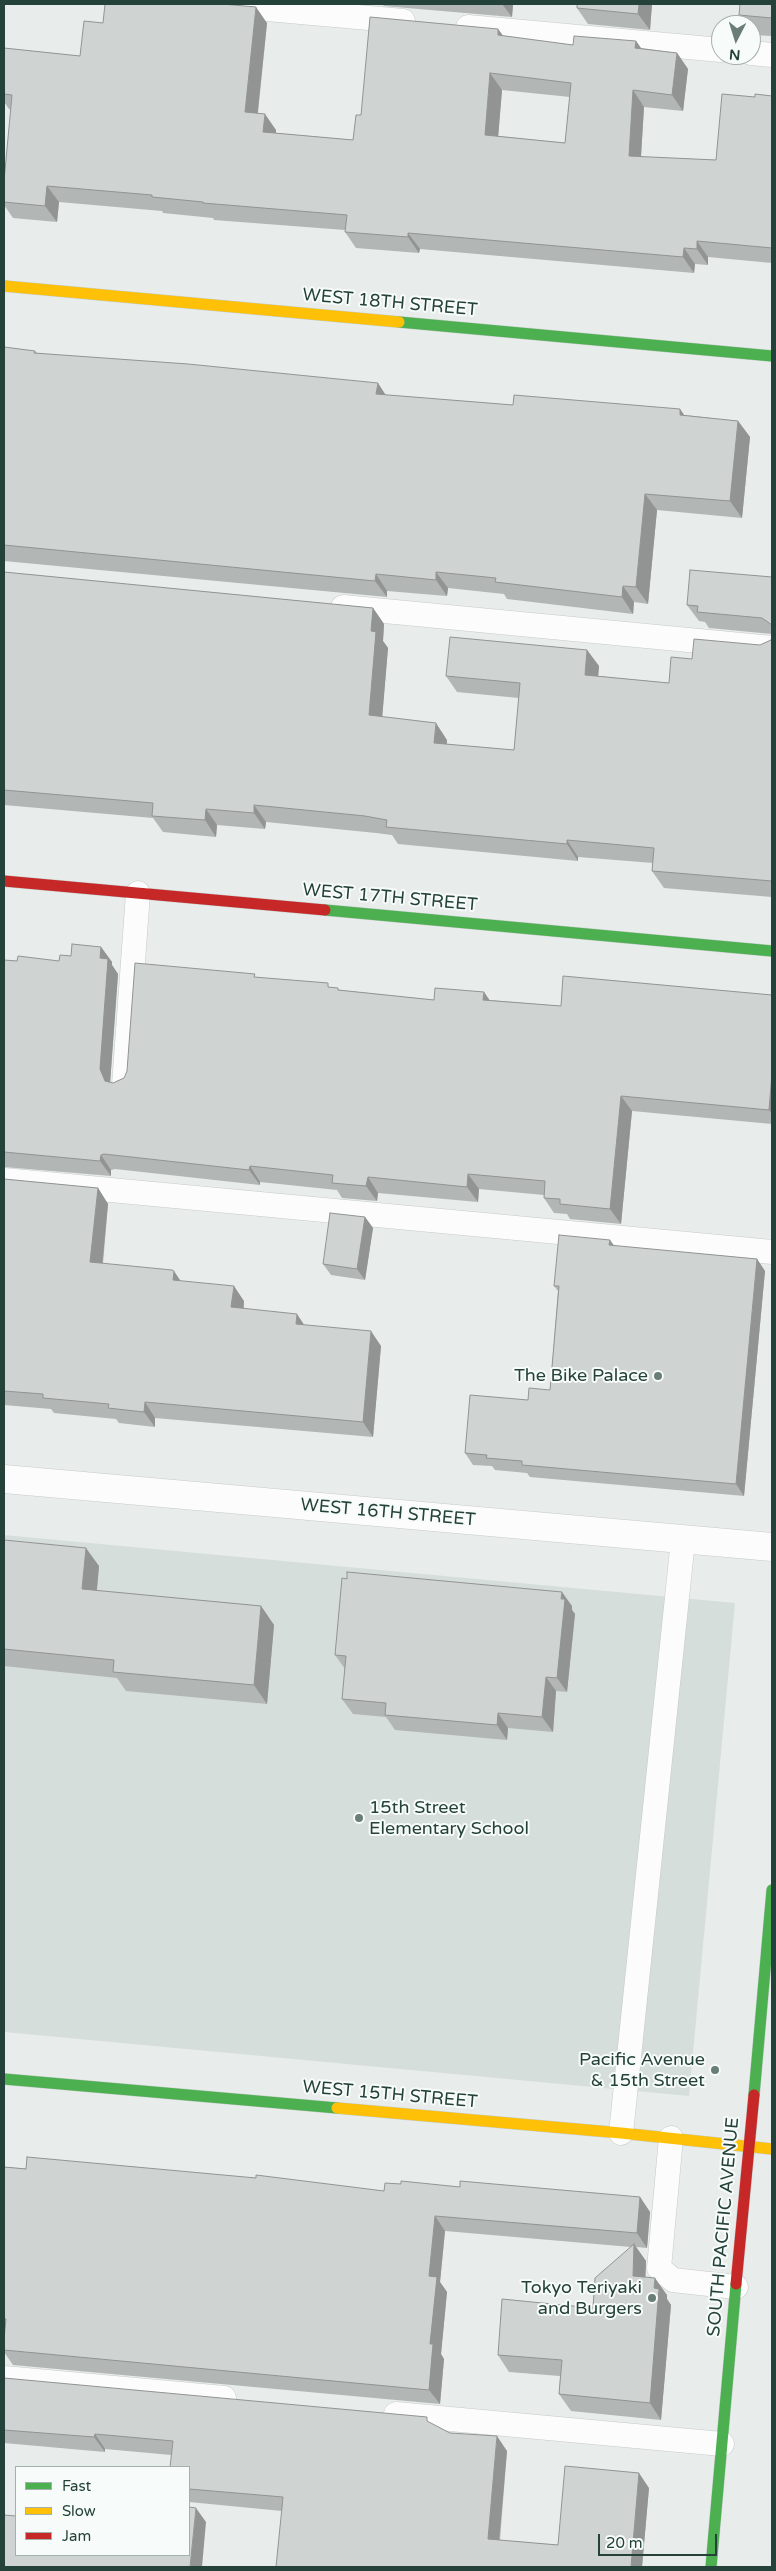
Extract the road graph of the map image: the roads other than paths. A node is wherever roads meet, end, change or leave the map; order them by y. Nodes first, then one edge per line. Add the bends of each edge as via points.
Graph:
1 (210, 4) edge
2 (711, 49) edge
3 (4, 286) edge
4 (772, 356) edge
5 (319, 604) edge
6 (772, 648) edge
7 (4, 880) edge
8 (138, 893) junction
9 (772, 951) edge
10 (124, 1085) edge
11 (4, 1180) edge
12 (772, 1252) edge
13 (4, 1479) edge
14 (683, 1540) junction
15 (772, 1547) edge
16 (772, 1890) edge
17 (4, 2079) edge
18 (621, 2133) junction
19 (671, 2138) junction
20 (749, 2147) junction
21 (772, 2149) edge
22 (736, 2287) junction
23 (4, 2378) edge
24 (250, 2401) edge
25 (378, 2412) edge
26 (722, 2444) junction
27 (711, 2567) edge

1 - 2 lane
3 - 4 street, WEST 18TH STREET
5 - 6 lane
7 - 8 street, WEST 17TH STREET
8 - 9 street, WEST 17TH STREET
8 - 10 lane
11 - 12 lane
13 - 14 street, WEST 16TH STREET
14 - 15 street, WEST 16TH STREET
14 - 18 lane
16 - 20 street, SOUTH PACIFIC AVENUE
17 - 18 street, WEST 15TH STREET
18 - 19 street, WEST 15TH STREET
19 - 20 street, WEST 15TH STREET
19 - 22 lane via 659,2268 673,2280
20 - 21 street, WEST 15TH STREET
20 - 22 street, SOUTH PACIFIC AVENUE
22 - 26 street, SOUTH PACIFIC AVENUE
23 - 24 lane
25 - 26 lane
26 - 27 street, SOUTH PACIFIC AVENUE

